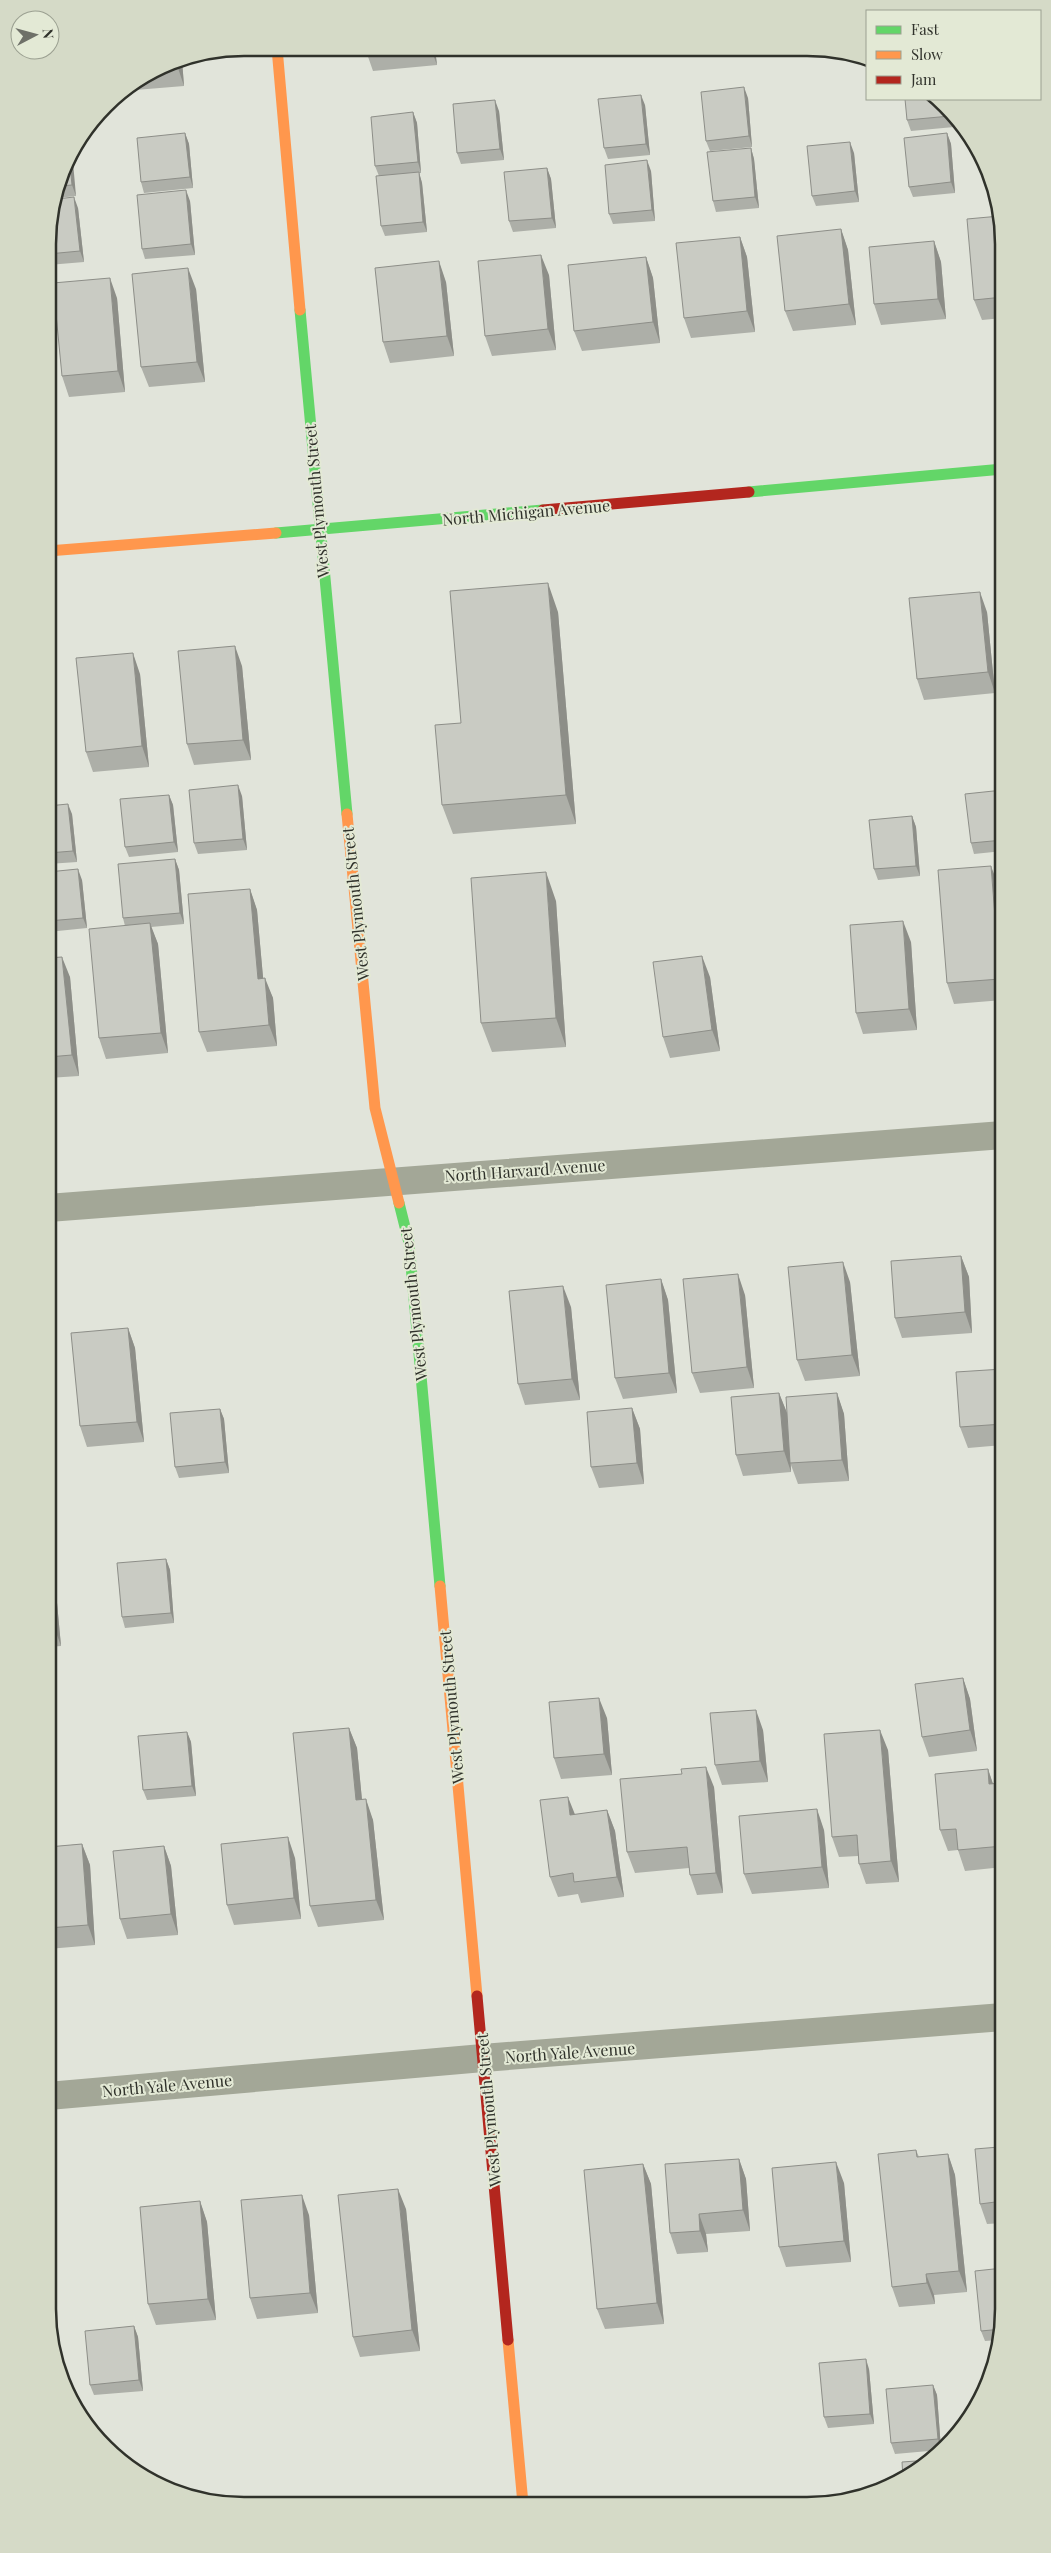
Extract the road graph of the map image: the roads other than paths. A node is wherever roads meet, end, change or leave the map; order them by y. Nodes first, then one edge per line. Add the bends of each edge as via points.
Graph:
1 (278, 56) edge
2 (995, 471) edge
3 (319, 530) junction
4 (56, 550) edge
5 (995, 1136) edge
6 (394, 1180) junction
7 (56, 1207) edge
8 (995, 2018) edge
9 (483, 2058) junction
10 (56, 2095) edge
11 (522, 2497) edge

1 - 3 street, West Plymouth Street
2 - 3 street, North Michigan Avenue
3 - 4 street, North Michigan Avenue
3 - 6 street, West Plymouth Street via 375,1108
5 - 6 street, North Harvard Avenue
6 - 7 street, North Harvard Avenue
6 - 9 street, West Plymouth Street via 409,1243
8 - 9 street, North Yale Avenue
9 - 10 street, North Yale Avenue
9 - 11 street, West Plymouth Street

